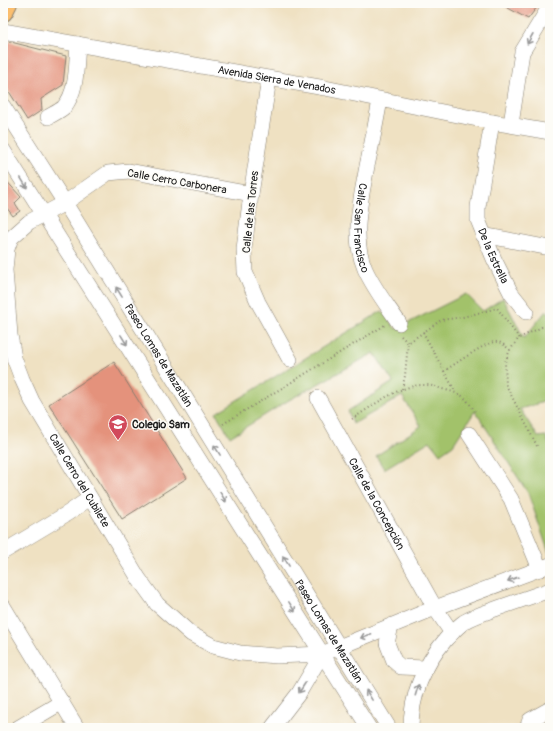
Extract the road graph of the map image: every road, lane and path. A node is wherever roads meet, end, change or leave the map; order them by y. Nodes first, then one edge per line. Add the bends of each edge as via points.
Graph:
1 (7, 3) edge
2 (550, 6) edge
3 (3, 11) edge
4 (3, 31) edge
5 (78, 44) junction
6 (269, 79) junction
7 (380, 100) junction
8 (3, 106) edge
9 (48, 117) dead end
10 (492, 122) junction
11 (511, 124) junction
12 (550, 132) edge
13 (3, 150) edge
14 (251, 194) junction
15 (65, 203) junction
16 (44, 213) junction
17 (483, 235) junction
18 (5, 243) edge
19 (550, 248) edge
20 (526, 312) dead end
21 (395, 326) junction
22 (550, 329) edge
23 (423, 332) junction
24 (518, 338) junction
25 (408, 343) junction
26 (510, 350) junction
27 (290, 360) dead end
28 (444, 371) junction
29 (402, 389) junction
30 (456, 392) junction
31 (318, 398) dead end
32 (475, 411) dead end
33 (352, 419) dead end
34 (223, 424) dead end
35 (469, 434) dead end
36 (537, 446) dead end
37 (90, 498) junction
38 (3, 552) edge
39 (545, 567) edge
40 (549, 594) edge
41 (3, 606) edge
42 (435, 608) junction
43 (391, 626) junction
44 (452, 633) junction
45 (339, 646) junction
46 (322, 654) junction
47 (425, 668) junction
48 (62, 702) junction
49 (550, 709) edge
50 (18, 728) edge
51 (77, 728) edge
52 (272, 728) edge
53 (369, 728) edge
54 (390, 728) edge
55 (411, 728) edge
56 (527, 728) edge

1 - 3 main road
2 -> 11 street via 522,52
4 - 5 street, Avenida Sierra de Venados
5 - 6 street, Avenida Sierra de Venados
5 - 9 street via 72,94 64,107
6 - 7 street, Avenida Sierra de Venados
6 - 14 street, Calle de las Torres
7 - 10 street, Avenida Sierra de Venados
7 - 21 street, Calle San Francisco via 357,231 365,268
8 - 15 street, Paseo Lomas de Mazatlán
10 - 11 street, Avenida Sierra de Venados
10 - 17 street, De la Estrella via 478,207 478,220
11 - 12 street, Avenida Sierra de Venados
13 -> 16 street, Paseo Lomas de Mazatlán
14 - 15 street, Calle Cerro Carbonera via 129,171 117,171 108,173
14 - 27 street, Calle de las Torres via 244,249 245,272 258,302
15 - 16 street, Calle Cerro del Cubilete
45 -> 15 street, Paseo Lomas de Mazatlán
16 - 18 street, Calle Cerro del Cubilete via 29,222
16 -> 46 street, Paseo Lomas de Mazatlán
17 - 19 street
17 - 20 street, De la Estrella via 511,293
18 - 37 street, Calle Cerro del Cubilete via 5,270 14,358 32,401
21 - 25 path
21 - 34 path
22 - 24 path via 542,327
23 - 24 path via 441,320 497,308
23 - 25 path
23 - 28 path
24 - 26 path
25 - 29 path
26 - 28 path via 502,343 493,342
26 - 36 path via 505,362 506,385
28 - 30 path
29 - 30 path via 423,385
29 - 33 path
30 - 32 path via 463,396
31 - 42 street, Calle de la Concepción
35 - 39 street via 511,499
37 - 38 street
37 - 46 street, Calle Cerro del Cubilete via 157,604 191,634 213,646 240,653 277,656
39 -> 42 street
40 - 44 street via 482,614 463,623
41 - 48 street
42 - 43 street
42 - 44 street
43 -> 45 street
43 - 47 street via 387,643 394,661 401,667
44 - 47 street
45 - 46 street
54 -> 45 street, Paseo Lomas de Mazatlán
46 -> 52 street via 299,693
46 - 53 street, Paseo Lomas de Mazatlán
55 -> 47 street via 412,707
48 - 50 street
48 - 51 street
49 - 56 street via 530,720

